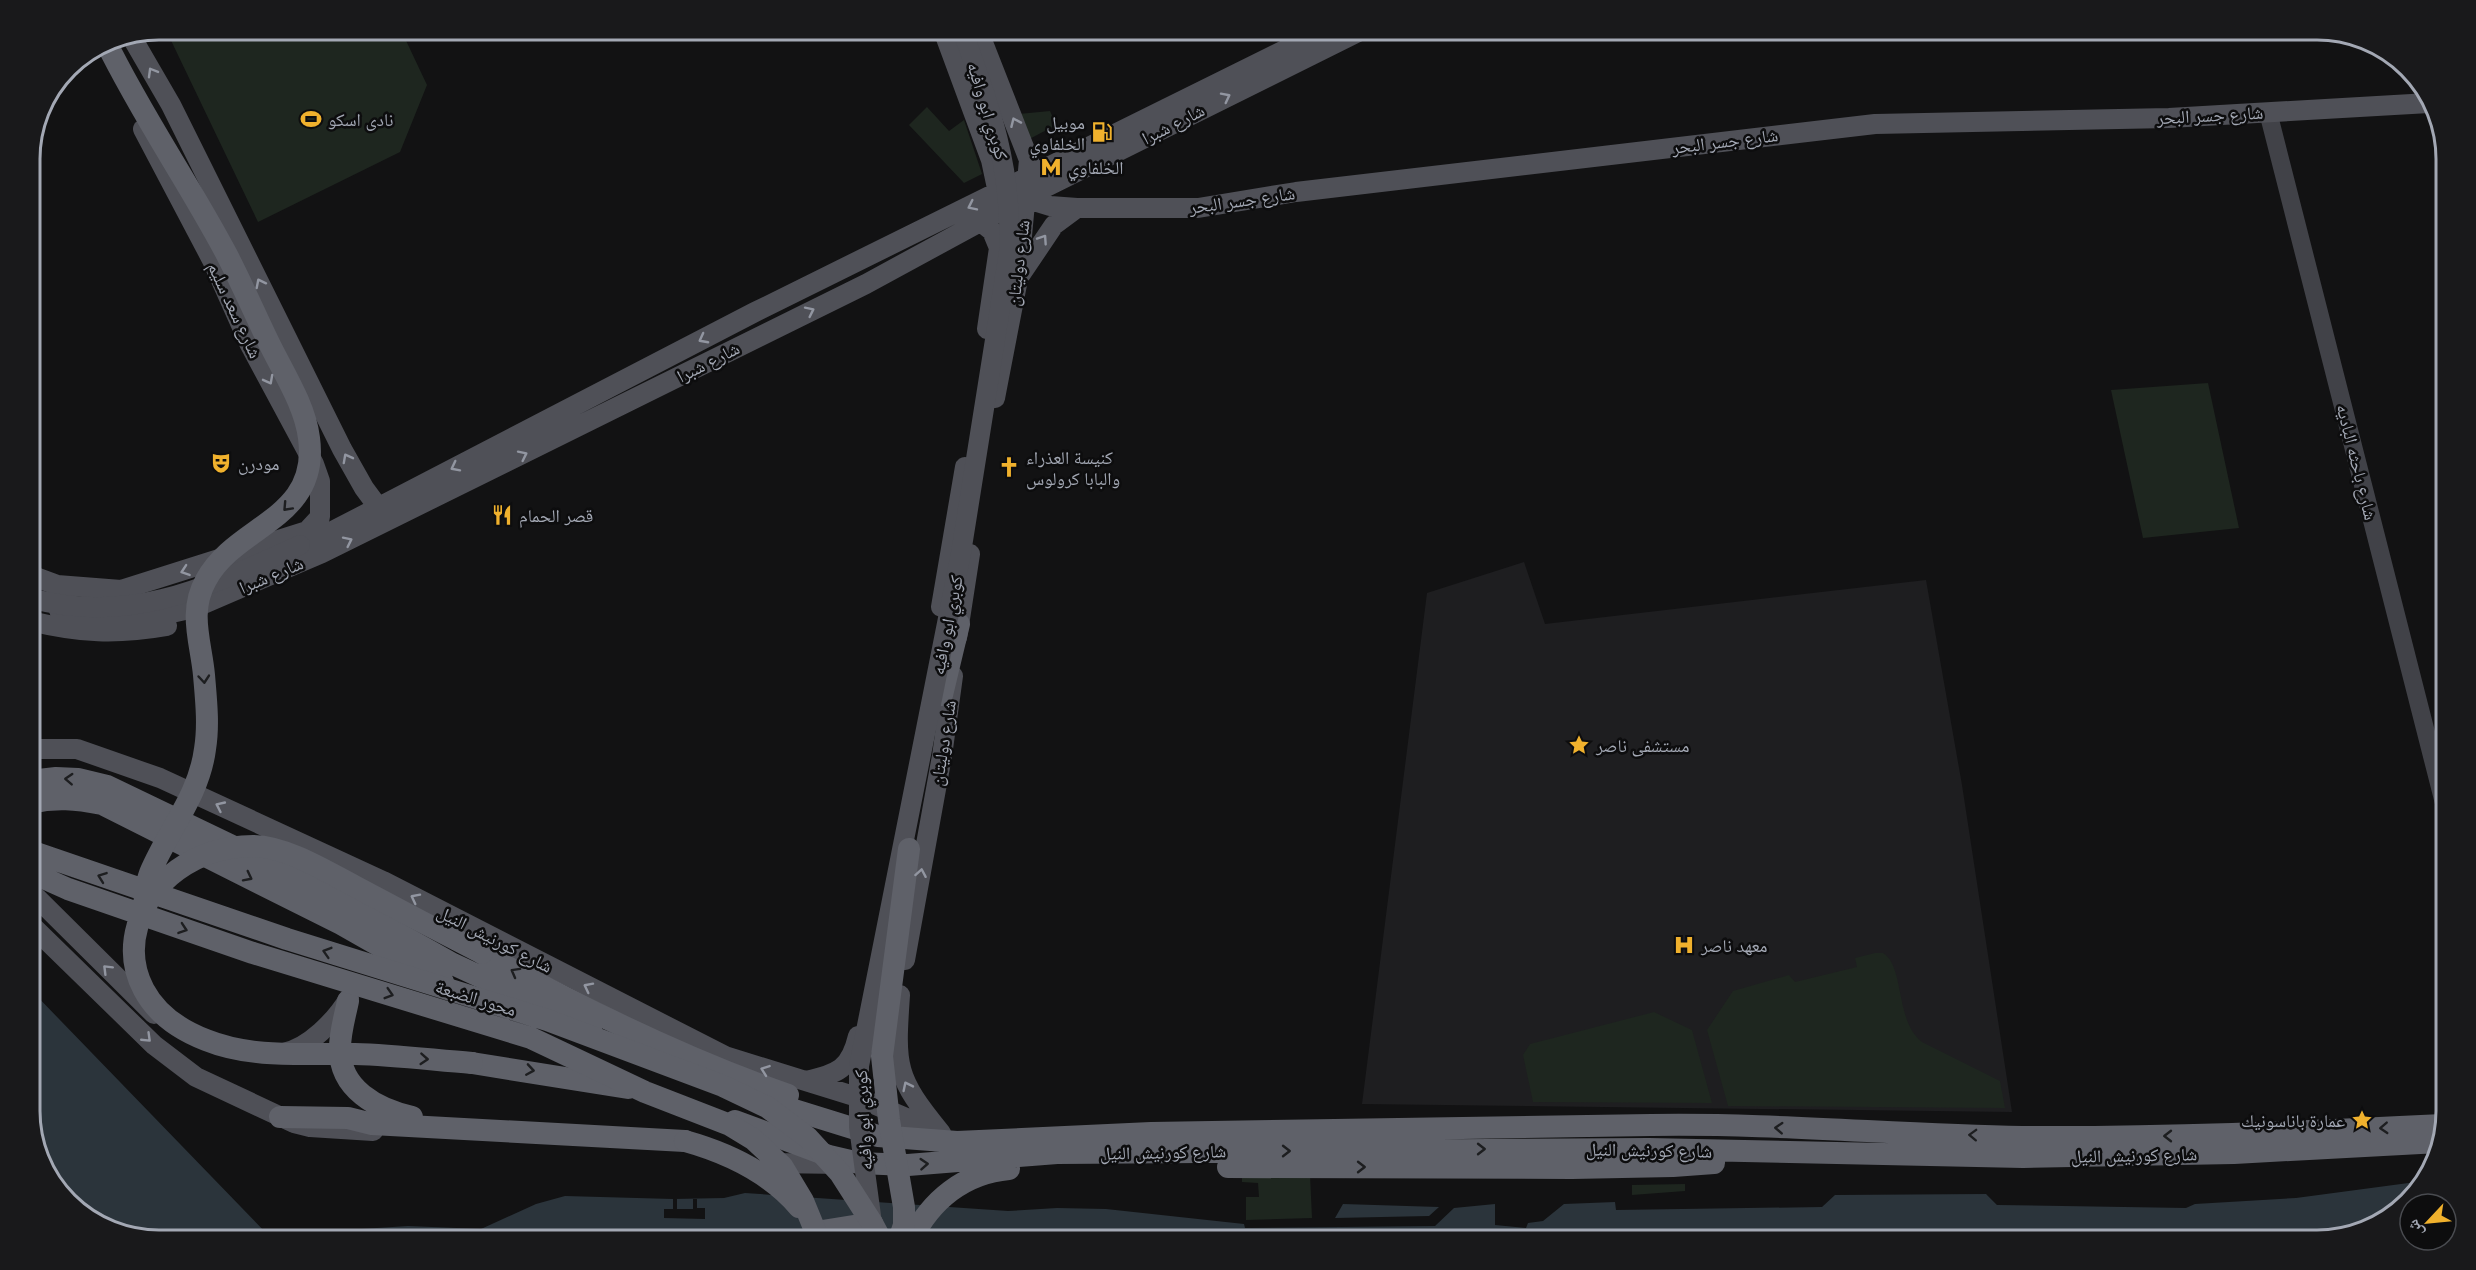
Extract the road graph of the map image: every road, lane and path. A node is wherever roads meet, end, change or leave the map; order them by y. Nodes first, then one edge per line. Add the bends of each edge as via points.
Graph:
1 (1304, 40) edge
2 (1341, 40) edge
3 (947, 41) edge
4 (966, 41) edge
5 (982, 41) edge
6 (134, 43) edge
7 (111, 51) edge
8 (103, 55) edge
9 (2421, 103) edge
10 (171, 105) junction
11 (2268, 112) junction
12 (141, 124) junction
13 (1029, 176) junction
14 (998, 193) junction
15 (1024, 198) junction
16 (1077, 208) junction
17 (981, 222) junction
18 (1018, 279) junction
19 (777, 302) junction
20 (788, 322) junction
21 (730, 326) junction
22 (739, 347) junction
23 (378, 507) junction
24 (320, 517) junction
25 (300, 545) junction
26 (261, 548) junction
27 (322, 553) junction
28 (41, 579) edge
29 (57, 585) junction
30 (41, 600) edge
31 (41, 624) edge
32 (958, 624) junction
33 (41, 749) edge
34 (2436, 770) edge
35 (41, 781) edge
36 (104, 795) junction
37 (41, 800) edge
38 (41, 855) edge
39 (41, 877) edge
40 (41, 902) edge
41 (144, 906) junction
42 (41, 935) edge
43 (374, 944) junction
44 (348, 1001) junction
45 (805, 1081) junction
46 (645, 1092) junction
47 (280, 1117) junction
48 (1706, 1124) junction
49 (1651, 1125) junction
50 (2434, 1125) edge
51 (463, 1129) junction
52 (949, 1137) junction
53 (915, 1140) junction
54 (2431, 1142) edge
55 (1649, 1149) junction
56 (1704, 1150) junction
57 (1788, 1153) junction
58 (859, 1163) junction
59 (814, 1230) edge
60 (815, 1230) edge
61 (875, 1230) edge
62 (876, 1230) edge
63 (902, 1230) edge
64 (918, 1230) edge

1 - 13 main road, شارع شبرا
15 -> 2 main road, شارع شبرا
3 - 14 main road via 988,151
4 - 62 main road, كوبري ابو وافيه, bridge via 1002,152 1010,214 1009,252 961,553 859,1066 859,1127
13 -> 5 main road, شارع دوليتان via 1025,145
10 -> 6 main road, شارع سعد سليم
7 -> 41 highway, bridge via 226,255 296,399 309,438 306,479 294,499 285,511 238,545 212,570 199,593 195,622 204,674 206,748 190,802 150,873
8 - 12 main road, شارع سعد سليم
9 - 11 main road, شارع جسر البحر
10 - 12 main road via 160,119
23 -> 10 main road, شارع سعد سليم via 342,449
11 - 16 main road, شارع جسر البحر via 2037,123 1875,124 1296,192 1198,208
11 - 34 street, شارع باحثه الباديه
12 -> 24 main road, شارع سعد سليم via 212,260 249,343 314,464 320,481
13 - 14 main road, شارع شبرا
13 - 15 main road, شارع دوليتان
14 -> 19 main road, شارع شبرا
15 - 16 main road, شارع جسر البحر via 1050,206
15 - 17 main road, شارع شبرا
15 - 18 main road, شارع دوليتان
18 -> 16 main road via 1048,232
20 -> 17 main road, شارع شبرا
17 - 45 main road, شارع دوليتان via 992,231 999,248 933,653 872,974 854,1055 834,1074
18 - 32 main road, شارع دوليتان
19 - 20 main road via 779,314
19 - 21 main road, شارع شبرا
20 - 22 main road, شارع شبرا
21 - 22 main road via 741,333
21 -> 23 main road, شارع شبرا
27 -> 22 main road, شارع شبرا
23 - 25 main road, شارع شبرا
24 - 25 main road via 313,534
24 - 26 main road via 307,531
25 - 26 main road
25 - 30 main road, bridge via 222,580 154,603 98,608
26 -> 29 main road, شارع شبرا via 121,591
27 - 29 main road, شارع شبرا via 194,608 158,616 69,616 59,610
27 - 31 main road via 291,579 187,622 130,632 72,631
28 - 29 main road, شارع شبرا
52 -> 32 main road, شارع دوليتان via 906,1086 897,1040 900,986 949,716
32 - 63 highway, bridge via 921,780 882,1056 904,1208
45 -> 33 main road, شارع كورنيش النيل via 725,1056 680,1035 383,881 160,778 77,749
36 -> 35 highway via 78,779
36 - 37 highway
36 -> 43 highway, شارع كورنيش النيل
36 - 53 highway, شارع كورنيش النيل via 316,889 453,964 548,1006 676,1071 839,1125 878,1136
61 -> 38 highway, محور الضبعة, bridge via 840,1173 807,1137 767,1107 723,1086 547,1020 287,939
39 -> 46 highway, محور الضبعة, bridge via 253,953 531,1038
44 -> 40 main road via 319,1033 289,1052 250,1057 222,1053 196,1042 148,1009
41 -> 46 highway, bridge via 134,943 142,986 165,1019 208,1041 282,1054 356,1054 472,1063
53 -> 41 highway, bridge via 896,1128 832,1112 615,1025 307,862 274,850 255,846 228,849 188,864 164,881
42 -> 47 main road, شارع كورنيش النيل via 154,1045 196,1077
43 - 44 main road
43 - 58 highway, شارع كورنيش النيل via 485,1006 675,1096 774,1138
44 - 51 highway via 340,1048 345,1072 362,1095 385,1110
45 - 52 main road, شارع كورنيش النيل via 857,1098
46 - 60 highway, محور الضبعة, bridge via 730,1125 763,1147 790,1177
47 - 51 highway via 348,1118 372,1124
47 - 58 main road, شارع كورنيش النيل via 310,1127 713,1154 782,1165
48 - 49 highway, شارع كورنيش النيل
50 -> 48 highway, شارع كورنيش النيل via 2230,1136 2021,1137
48 - 56 highway via 1699,1140
49 - 52 highway, شارع كورنيش النيل
49 - 55 highway via 1656,1140
51 - 59 highway, bridge via 674,1140 710,1148 735,1158 778,1187 798,1205
52 - 53 highway, شارع كورنيش النيل
54 - 57 highway, شارع كورنيش النيل via 2234,1153 2022,1157
55 - 56 highway, شارع كورنيش النيل
58 -> 55 highway, شارع كورنيش النيل via 908,1165 1057,1153
56 - 57 highway, شارع كورنيش النيل
64 -> 57 highway via 941,1198 968,1179 1004,1169 1673,1166

